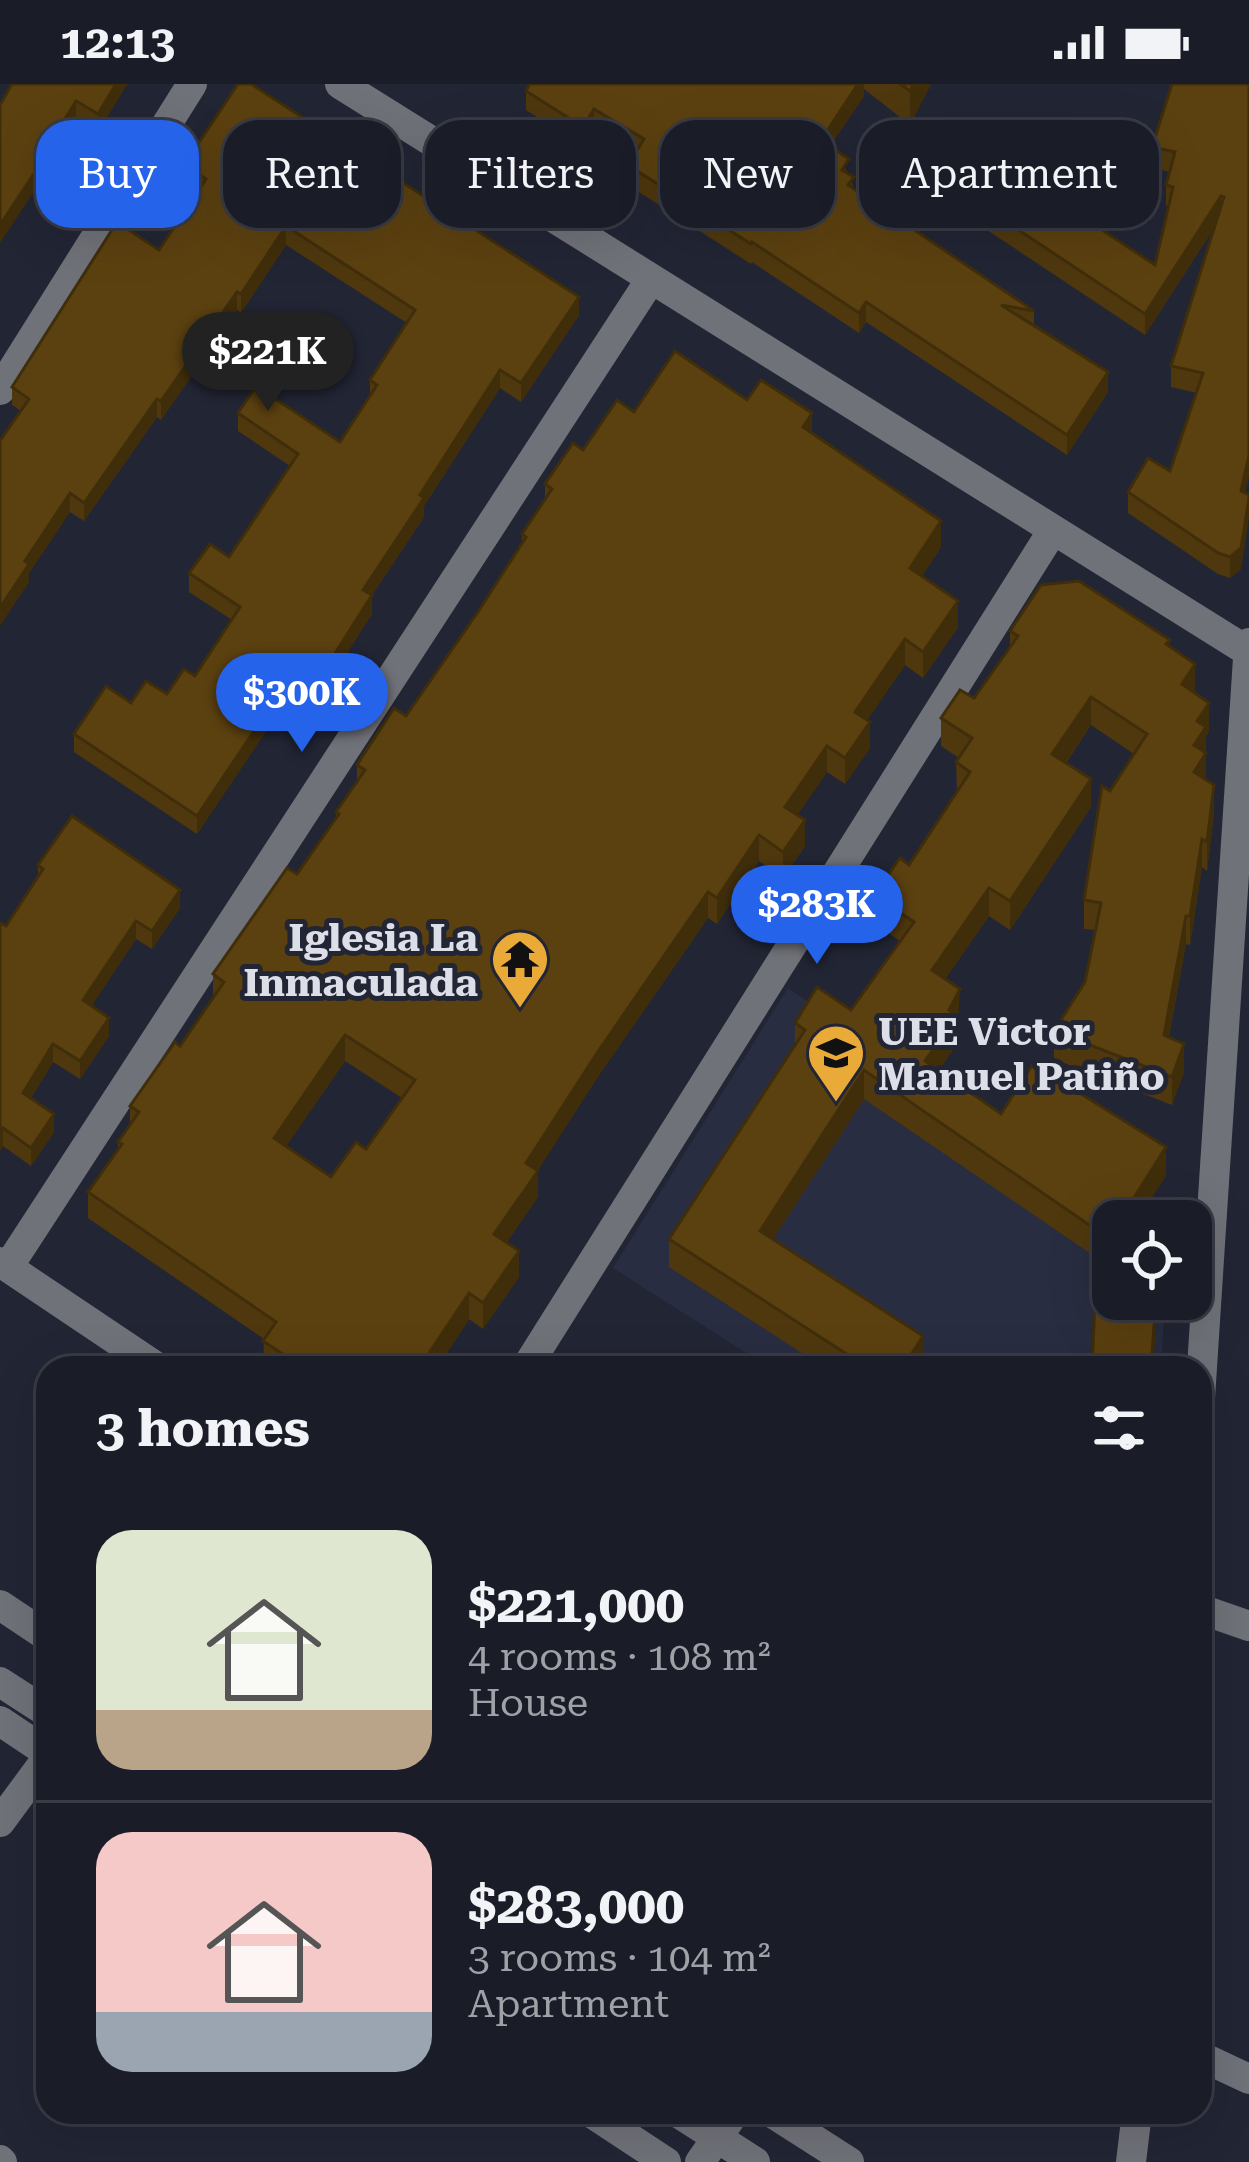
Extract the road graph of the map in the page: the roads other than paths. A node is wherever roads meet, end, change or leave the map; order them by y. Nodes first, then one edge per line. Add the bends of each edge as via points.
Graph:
1 (192, 84) edge
2 (340, 84) edge
3 (651, 279) junction
4 (0, 390) edge
5 (1053, 530) junction
6 (1248, 649) edge
7 (4, 1264) edge
8 (140, 1356) edge
9 (534, 1356) edge
10 (1203, 1356) edge
11 (0, 1605) edge
12 (1212, 1613) edge
13 (1249, 1626) edge
14 (36, 1629) edge
15 (0, 1682) edge
16 (36, 1705) edge
17 (0, 1721) edge
18 (36, 1746) edge
19 (36, 1772) edge
20 (0, 1822) edge
21 (1212, 2062) edge
22 (1249, 2079) edge
23 (607, 2124) edge
24 (673, 2124) edge
25 (790, 2124) edge
26 (1136, 2124) edge
27 (717, 2137) edge
28 (655, 2159) edge
29 (755, 2162) edge
30 (849, 2162) edge
31 (1131, 2162) edge

1 - 4 street
2 - 3 street
3 - 5 street
3 - 7 street
5 - 6 street
5 - 9 street
6 - 10 street
7 - 8 street
11 - 14 street
12 - 13 street
15 - 16 street
17 - 18 street
19 - 20 street
21 - 22 street
23 - 28 street
24 - 28 street
25 - 30 street
26 - 31 street
27 - 29 street

